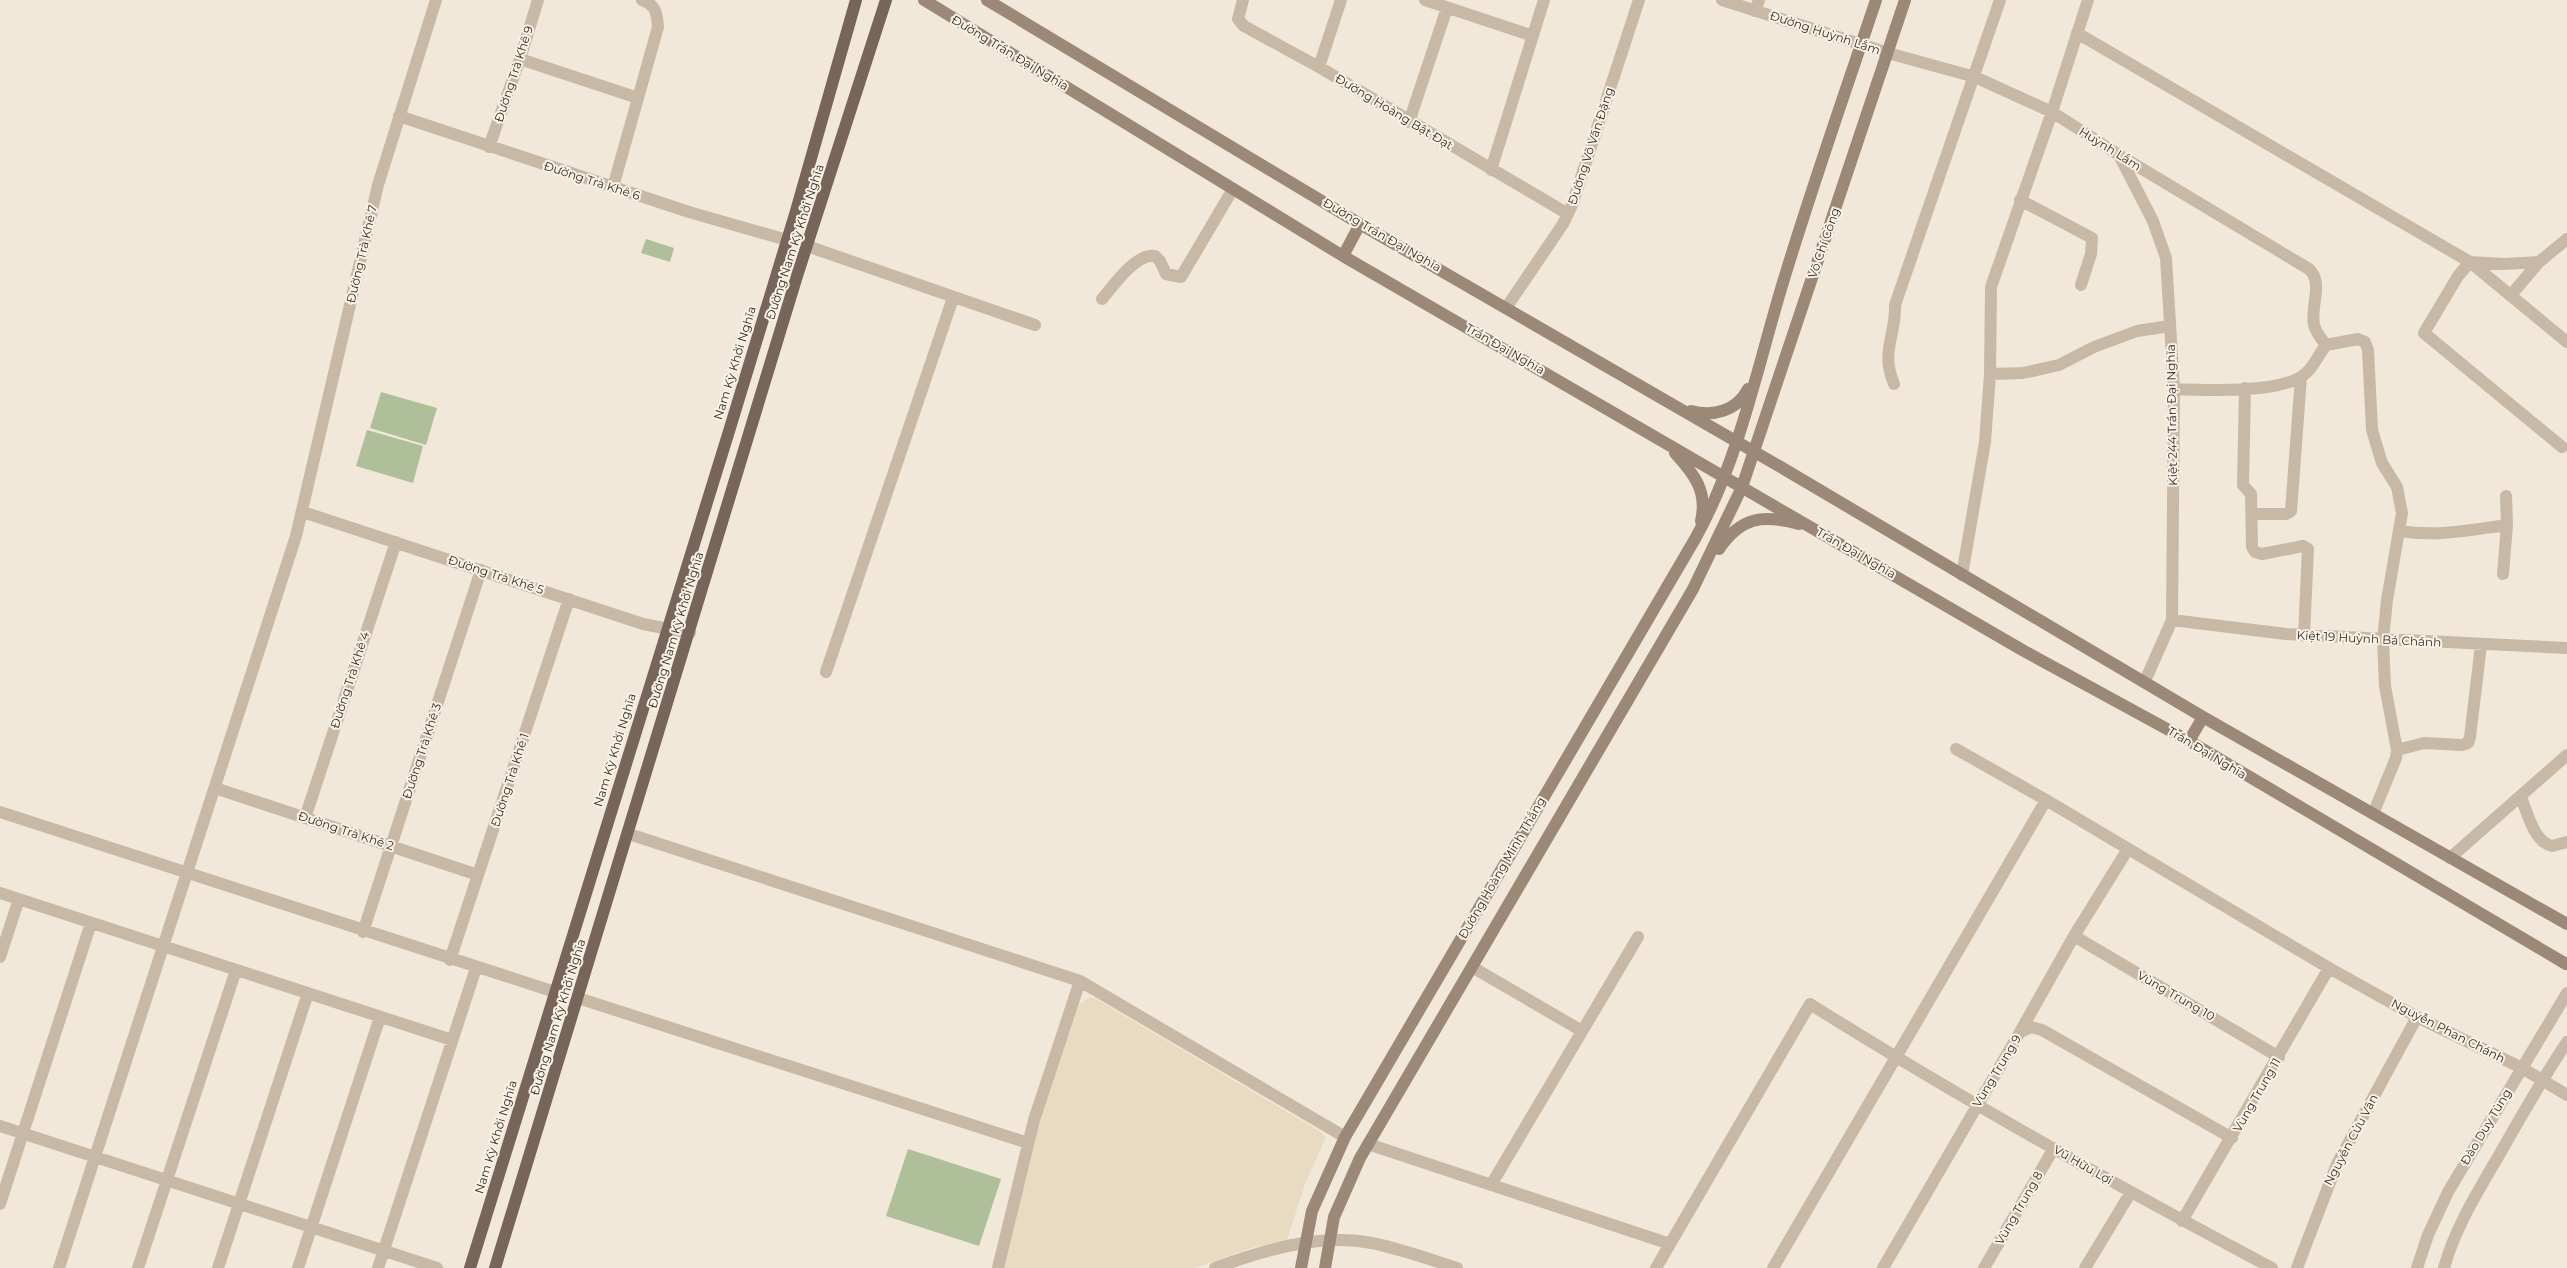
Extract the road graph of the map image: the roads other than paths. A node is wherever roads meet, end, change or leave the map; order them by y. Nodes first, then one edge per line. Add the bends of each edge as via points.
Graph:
1 (436, 0) edge
2 (538, 0) edge
3 (642, 0) edge
4 (856, 0) edge
5 (886, 0) edge
6 (924, 0) edge
7 (989, 0) edge
8 (1243, 0) edge
9 (1341, 0) edge
10 (1425, 0) edge
11 (1544, 0) edge
12 (1639, 0) edge
13 (1722, 0) edge
14 (1876, 0) edge
15 (1905, 0) edge
16 (2000, 0) edge
17 (2088, 0) edge
18 (1757, 5) edge
19 (1447, 8) junction
20 (2077, 33) junction
21 (1533, 36) junction
22 (1862, 44) junction
23 (1893, 55) junction
24 (520, 59) junction
25 (1320, 67) junction
26 (1975, 77) junction
27 (638, 98) junction
28 (2052, 112) junction
29 (399, 116) junction
30 (1409, 122) junction
31 (1148, 137) joint
32 (489, 147) junction
33 (2119, 155) junction
34 (1491, 170) junction
35 (612, 187) junction
36 (1233, 189) junction
37 (2020, 200) junction
38 (1568, 214) junction
39 (1360, 224) junction
40 (2567, 239) edge
41 (787, 240) junction
42 (807, 246) junction
43 (1343, 256) junction
44 (2470, 262) junction
45 (2539, 262) junction
46 (2081, 285) dead end
47 (2511, 295) junction
48 (952, 298) junction
49 (1102, 299) dead end
50 (1506, 308) junction
51 (1035, 325) dead end
52 (2170, 326) junction
53 (2567, 342) edge
54 (2326, 345) junction
55 (1990, 374) junction
56 (1755, 376) junction
57 (2301, 377) junction
58 (1894, 384) dead end
59 (2245, 388) junction
60 (2174, 389) junction
61 (1679, 408) junction
62 (1736, 441) junction
63 (1667, 444) junction
64 (2562, 447) dead end
65 (1754, 451) junction
66 (1725, 477) junction
67 (1742, 487) junction
68 (2506, 496) dead end
69 (303, 512) junction
70 (2252, 514) junction
71 (2507, 525) junction
72 (2400, 531) junction
73 (1821, 532) junction
74 (1695, 539) junction
75 (396, 542) junction
76 (482, 570) junction
77 (2503, 574) dead end
78 (1962, 575) junction
79 (1693, 589) junction
80 (570, 599) junction
81 (2172, 620) junction
82 (667, 628) junction
83 (690, 633) junction
84 (2304, 636) junction
85 (2383, 640) junction
86 (2480, 645) junction
87 (2567, 648) edge
88 (826, 672) dead end
89 (2145, 681) junction
90 (2203, 717) junction
91 (2189, 741) junction
92 (1956, 749) dead end
93 (2397, 750) junction
94 (2567, 755) edge
95 (215, 788) junction
96 (2521, 797) junction
97 (2046, 800) junction
98 (0, 812) edge
99 (2373, 814) junction
100 (305, 818) junction
101 (629, 834) junction
102 (2567, 842) edge
103 (391, 846) junction
104 (2128, 849) junction
105 (2450, 858) junction
106 (187, 874) junction
107 (478, 875) junction
108 (0, 893) edge
109 (19, 899) junction
110 (91, 923) junction
111 (2567, 924) edge
112 (363, 932) junction
113 (2074, 936) junction
114 (1638, 937) dead end
115 (164, 946) junction
116 (1452, 955) junction
117 (0, 957) edge
118 (450, 960) junction
119 (2567, 961) edge
120 (1472, 967) junction
121 (476, 968) junction
122 (2329, 968) junction
123 (236, 970) junction
124 (1080, 981) junction
125 (555, 992) junction
126 (2567, 992) edge
127 (308, 993) junction
128 (578, 998) junction
129 (380, 1017) junction
130 (2418, 1017) junction
131 (1582, 1032) junction
132 (2020, 1032) junction
133 (452, 1040) junction
134 (2567, 1042) edge
135 (2279, 1056) junction
136 (1895, 1058) junction
137 (2522, 1068) junction
138 (2542, 1080) junction
139 (2567, 1095) edge
140 (1978, 1104) junction
141 (0, 1126) edge
142 (23, 1133) junction
143 (1345, 1137) junction
144 (2232, 1138) junction
145 (1028, 1143) junction
146 (1368, 1144) junction
147 (2054, 1148) junction
148 (95, 1157) junction
149 (168, 1180) junction
150 (1491, 1185) junction
151 (2131, 1192) junction
152 (239, 1203) junction
153 (0, 1204) edge
154 (2182, 1220) junction
155 (312, 1227) junction
156 (1328, 1240) junction
157 (1304, 1244) junction
158 (1670, 1244) junction
159 (383, 1251) junction
160 (59, 1268) edge
161 (138, 1268) edge
162 (218, 1268) edge
163 (298, 1268) edge
164 (378, 1268) edge
165 (437, 1268) edge
166 (470, 1268) edge
167 (495, 1268) edge
168 (998, 1268) edge
169 (1216, 1268) edge
170 (1301, 1268) edge
171 (1325, 1268) edge
172 (1457, 1268) edge
173 (1656, 1268) edge
174 (1773, 1268) edge
175 (1883, 1268) edge
176 (1984, 1268) edge
177 (2085, 1268) edge
178 (2272, 1268) edge
179 (2297, 1268) edge
180 (2417, 1268) edge
181 (2444, 1268) edge

1 - 29 street, Đường Trà Khê 7
2 - 24 street, Đường Trà Khê 9
3 - 27 street via 651,3 657,12 658,27
4 - 41 main road, Đường Nam Kỳ Khởi Nghĩa
5 - 42 main road, Đường Nam Kỳ Khởi Nghĩa
6 - 31 main road, Đường Trần Đại Nghĩa
7 - 39 main road, Đường Trần Đại Nghĩa
8 - 25 street, Đường Hoàng Bật Đạt via 1238,19 1244,26
9 - 25 street
10 - 19 street
11 - 21 street
12 - 38 street, Đường Võ Văn Đặng
13 - 18 street, Đường Huỳnh Lắm
14 - 22 main road
15 - 23 main road, Võ Chí Công
16 - 26 street
17 - 20 street
18 - 22 street, Đường Huỳnh Lắm
19 - 21 street
19 - 30 street
20 - 28 street
20 - 44 street
21 - 34 street
22 - 23 street, Đường Huỳnh Lắm
22 - 56 main road
23 - 26 street, Huỳnh Lắm
23 - 65 main road, Võ Chí Công
24 - 27 street
24 - 32 street, Đường Trà Khê 9
25 - 30 street, Đường Hoàng Bật Đạt
26 - 28 street, Huỳnh Lắm
26 - 58 street via 1896,305 1887,360
27 - 35 street
28 - 33 street, Huỳnh Lắm
28 - 37 street
29 - 32 street, Đường Trà Khê 6
29 - 69 street, Đường Trà Khê 7 via 372,212
30 - 34 street, Đường Hoàng Bật Đạt
31 - 36 main road, Trần Đại Nghĩa
32 - 35 street, Đường Trà Khê 6
33 - 52 street, Kiệt 244 Trần Đại Nghĩa via 2153,221 2166,258
33 - 54 street, Huỳnh Lắm via 2309,269 2317,278 2314,324
34 - 38 street, Đường Hoàng Bật Đạt
35 - 41 street, Đường Trà Khê 6
36 - 43 main road, Trần Đại Nghĩa
36 - 49 street via 1181,277 1166,274 1160,261 1150,255 1144,256
37 - 46 street via 2092,238 2091,254
37 - 55 street via 1991,287
38 - 50 street, Đường Võ Văn Đặng
39 - 43 main road
39 - 50 main road, Đường Trần Đại Nghĩa
40 - 45 street
41 - 42 main road
41 - 82 main road, Nam Kỳ Khởi Nghĩa
42 - 48 street
42 - 83 main road, Đường Nam Kỳ Khởi Nghĩa
43 - 63 main road, Trần Đại Nghĩa
44 - 45 street
44 - 47 street
44 - 64 street via 2424,332
45 - 47 street
47 - 53 street
48 - 51 street
48 - 88 street
50 - 61 main road, Đường Trần Đại Nghĩa
52 - 55 street via 2137,331 2094,347 2059,365
52 - 60 street, Kiệt 244 Trần Đại Nghĩa
54 - 57 street
54 - 72 street via 2358,338 2365,342 2372,430 2382,462 2397,487 2402,513
55 - 78 street via 1980,479
56 - 61 main road via 1739,401 1725,410 1702,414
56 - 62 main road
57 - 59 street via 2273,386
57 - 70 street via 2291,512
59 - 60 street
59 - 70 street via 2243,485 2250,492
60 - 81 street, Kiệt 244 Trần Đại Nghĩa
61 - 62 main road, Đường Trần Đại Nghĩa
62 - 65 main road, Đường Trần Đại Nghĩa
62 - 66 main road
63 - 66 main road, Trần Đại Nghĩa
63 - 74 main road via 1691,470 1701,488 1703,514
65 - 67 main road, Võ Chí Công
65 - 78 main road, Đường Trần Đại Nghĩa
66 - 67 main road, Trần Đại Nghĩa
66 - 74 main road, Đường Hoàng Minh Thắng
67 - 73 main road, Trần Đại Nghĩa
67 - 79 main road, Đường Hoàng Minh Thắng
68 - 71 street
69 - 75 street, Đường Trà Khê 5
69 - 95 street, Đường Trà Khê 7
70 - 84 street via 2252,547 2255,552 2262,554 2303,546 2308,548
71 - 72 street via 2444,534
71 - 77 street
72 - 85 street
73 - 79 main road via 1778,520 1748,522 1725,540
73 - 91 main road, Trần Đại Nghĩa via 2024,651
74 - 116 main road, Đường Hoàng Minh Thắng
75 - 76 street, Đường Trà Khê 5
75 - 100 street, Đường Trà Khê 4
76 - 80 street, Đường Trà Khê 5
76 - 103 street, Đường Trà Khê 3
78 - 89 main road
79 - 120 main road, Đường Hoàng Minh Thắng
80 - 82 street, Đường Trà Khê 5 via 643,624
80 - 107 street, Đường Trà Khê 1
81 - 84 street, Kiệt 19 Huỳnh Bá Chánh
81 - 89 street, Kiệt 244 Trần Đại Nghĩa
82 - 83 street, Đường Trà Khê 5
82 - 125 main road, Nam Kỳ Khởi Nghĩa
83 - 101 main road, Đường Nam Kỳ Khởi Nghĩa
84 - 85 street, Kiệt 19 Huỳnh Bá Chánh
85 - 86 street, Kiệt 19 Huỳnh Bá Chánh
85 - 93 street via 2385,686
86 - 87 street, Kiệt 19 Huỳnh Bá Chánh
86 - 93 street via 2468,743 2424,742
89 - 90 main road
90 - 91 main road
90 - 99 main road
91 - 119 main road, Trần Đại Nghĩa
92 - 97 street, Nguyễn Phan Chánh
93 - 99 street
94 - 96 street
95 - 100 street, Đường Trà Khê 2
95 - 106 street, Đường Trà Khê 7
96 - 102 street via 2537,835 2545,843 2552,846
96 - 105 street
97 - 104 street, Nguyễn Phan Chánh
97 - 136 street
98 - 106 street
99 - 105 main road
100 - 103 street, Đường Trà Khê 2
101 - 124 street
101 - 128 main road, Đường Nam Kỳ Khởi Nghĩa
103 - 107 street, Đường Trà Khê 2
103 - 112 street, Đường Trà Khê 3
104 - 113 street
104 - 122 street, Nguyễn Phan Chánh
105 - 111 main road
106 - 112 street
106 - 115 street, Đường Trà Khê 7
107 - 118 street, Đường Trà Khê 1
108 - 109 street
109 - 110 street
109 - 117 street
110 - 115 street
110 - 142 street
112 - 118 street
113 - 132 street
113 - 135 street, Vùng Trung 10
114 - 131 street
115 - 123 street
115 - 148 street, Đường Trà Khê 7
116 - 120 main road
116 - 143 main road, Đường Hoàng Minh Thắng
118 - 121 street
120 - 131 street
120 - 146 main road, Đường Hoàng Minh Thắng
121 - 125 street
121 - 133 street
122 - 130 street, Nguyễn Phan Chánh
122 - 135 street, Vùng Trung 11
123 - 127 street
123 - 149 street
124 - 143 street
124 - 145 street
125 - 166 main road, Nam Kỳ Khởi Nghĩa
126 - 137 street, Đào Duy Tùng
127 - 129 street
127 - 152 street
128 - 145 street
128 - 167 main road, Đường Nam Kỳ Khởi Nghĩa
129 - 133 street
129 - 155 street
130 - 137 street, Nguyễn Phan Chánh
130 - 179 street, Nguyễn Cửu Vân via 2337,1164
131 - 150 street
132 - 140 street, Vùng Trung 9
132 - 144 street, Vùng Trung 9 via 2031,1027 2042,1030
133 - 159 street
134 - 138 street, Đào Duy Tùng
135 - 144 street, Vùng Trung 11
136 - 140 street, Vũ Hữu Lợi
136 - 158 street, Vũ Hữu Lợi via 1810,1004
136 - 174 street
137 - 138 street, Nguyễn Phan Chánh
137 - 180 street, Đào Duy Tùng via 2448,1192
138 - 139 street, Nguyễn Phan Chánh
138 - 181 street, Đào Duy Tùng via 2457,1229
140 - 147 street, Vũ Hữu Lợi
140 - 175 street, Vùng Trung 9
141 - 142 street
142 - 148 street
142 - 153 street
143 - 157 main road, Đường Hoàng Minh Thắng via 1315,1201
144 - 154 street, Vùng Trung 11
145 - 168 street
146 - 150 street
146 - 156 main road, Đường Hoàng Minh Thắng via 1343,1194
147 - 151 street, Vũ Hữu Lợi
147 - 176 street, Vùng Trung 8
148 - 149 street
148 - 160 street, Đường Trà Khê 7
149 - 152 street
149 - 161 street
150 - 158 street
151 - 154 street, Vũ Hữu Lợi
151 - 177 street
152 - 155 street
152 - 162 street
154 - 178 street, Vũ Hữu Lợi
155 - 159 street
155 - 163 street
156 - 157 street
156 - 171 main road, Đường Hoàng Minh Thắng
156 - 172 street via 1372,1243
157 - 169 street
157 - 170 main road, Đường Hoàng Minh Thắng
158 - 173 street
159 - 164 street
159 - 165 street

